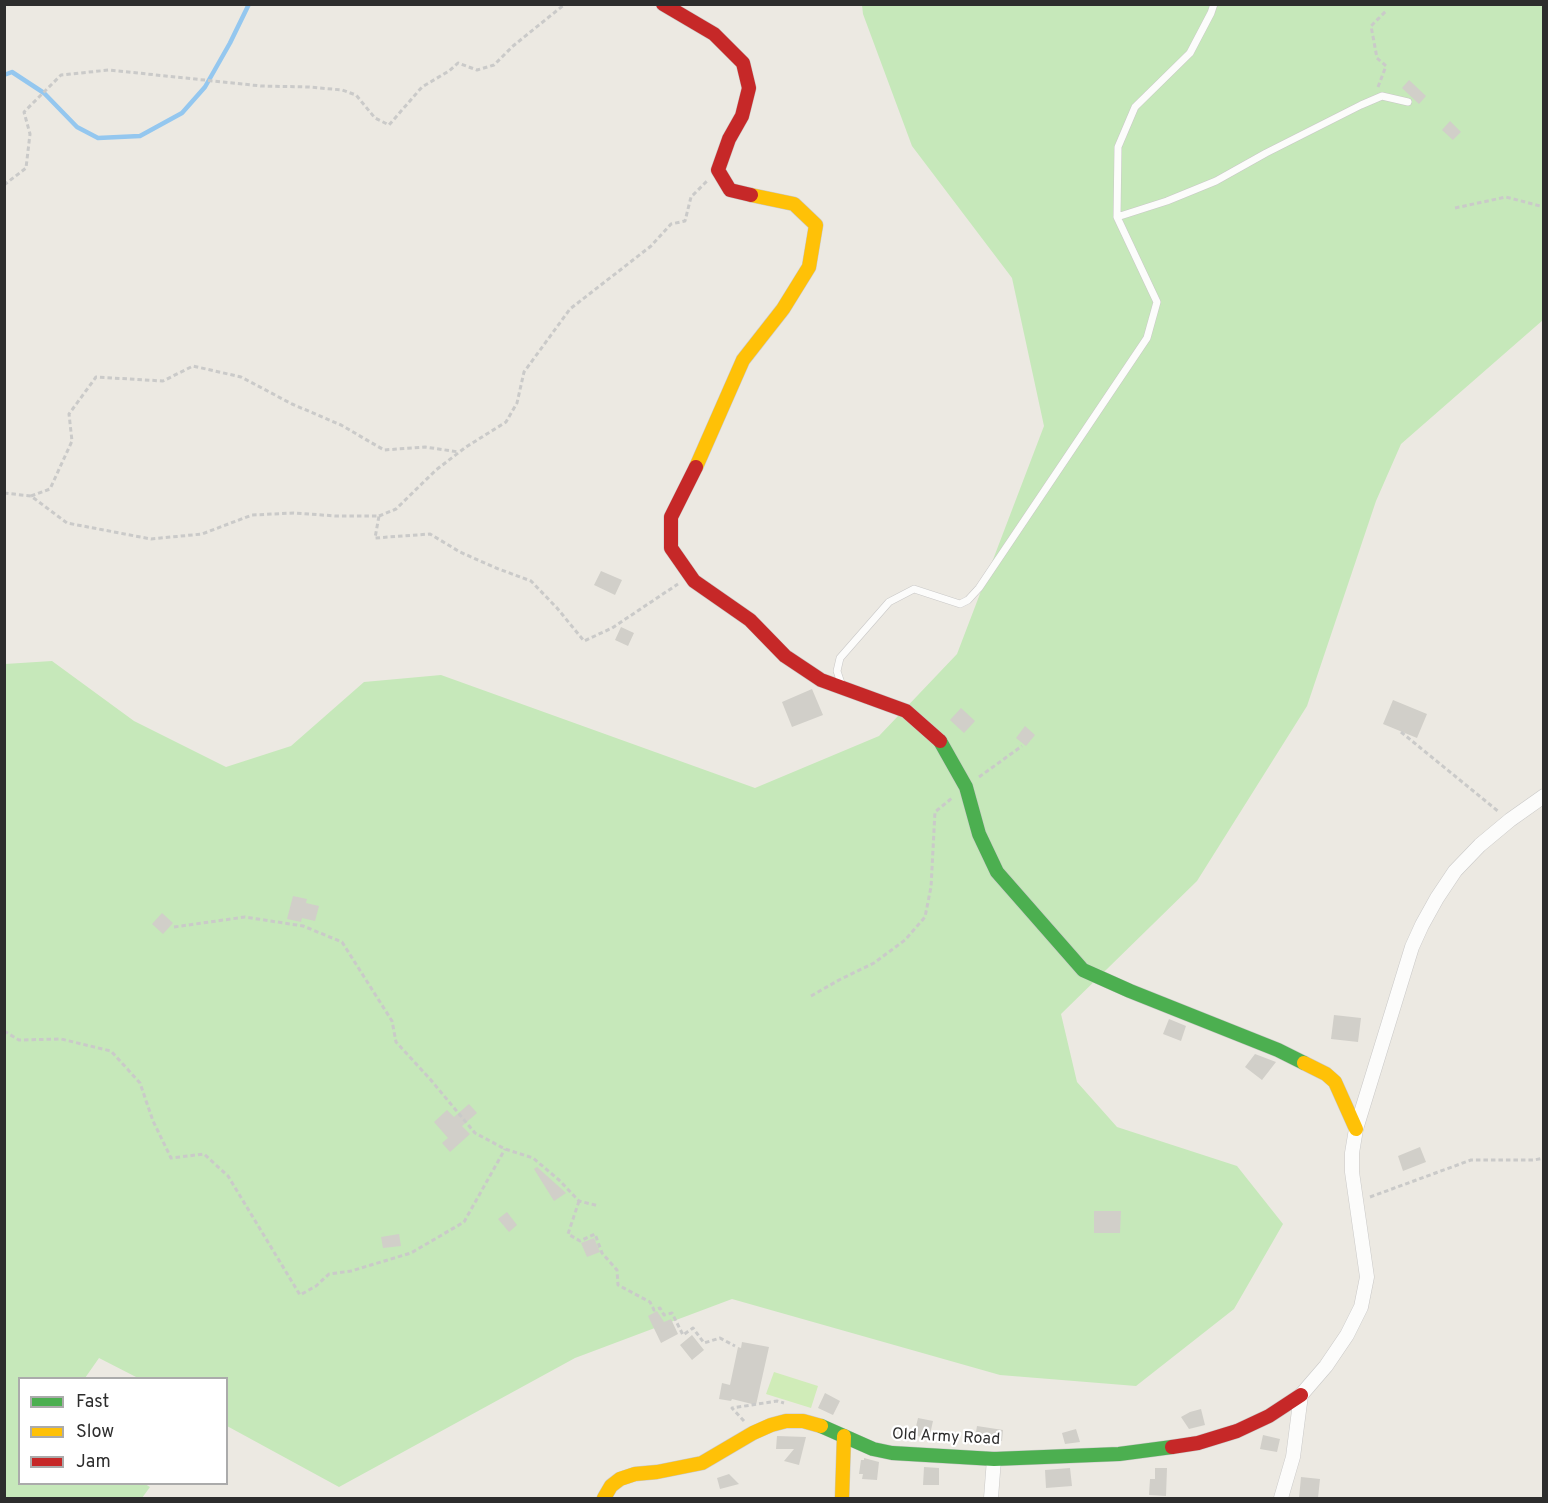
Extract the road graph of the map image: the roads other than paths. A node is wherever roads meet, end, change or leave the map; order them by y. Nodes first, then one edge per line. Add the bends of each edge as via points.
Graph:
1 (663, 4) edge
2 (1214, 4) edge
3 (1408, 102) dead end
4 (1117, 217) junction
5 (842, 687) junction
6 (1544, 796) edge
7 (1356, 1129) junction
8 (1301, 1395) junction
9 (844, 1436) junction
10 (994, 1459) junction
11 (604, 1498) edge
12 (842, 1498) edge
13 (992, 1498) edge
14 (1281, 1498) edge

1 - 5 street via 714,34 743,63 749,88 747,97 718,170 730,190 794,204 816,225 809,267 783,309 743,360 671,517 671,548 694,581 750,620 786,656 821,680
2 - 4 lane via 1190,53 1135,107 1118,147
3 - 4 lane via 1382,96 1216,181
4 - 5 lane via 1157,302 1148,338 979,588 960,604 914,589 889,602 840,658 837,671
5 - 7 street via 906,711 939,740 966,787 979,834 997,872 1083,970 1278,1050 1326,1074 1335,1082
6 - 7 street via 1480,845 1455,871 1437,898 1412,947
7 - 8 street via 1352,1172 1366,1277 1361,1307 1326,1366
8 - 10 street, Old Army Road via 1237,1431 1198,1443 1119,1454
8 - 14 street via 1293,1457
9 - 10 street, Old Army Road via 892,1453
9 - 11 street, Old Army Road via 817,1424 786,1421 753,1433 702,1463 620,1479
9 - 12 street
10 - 13 street

